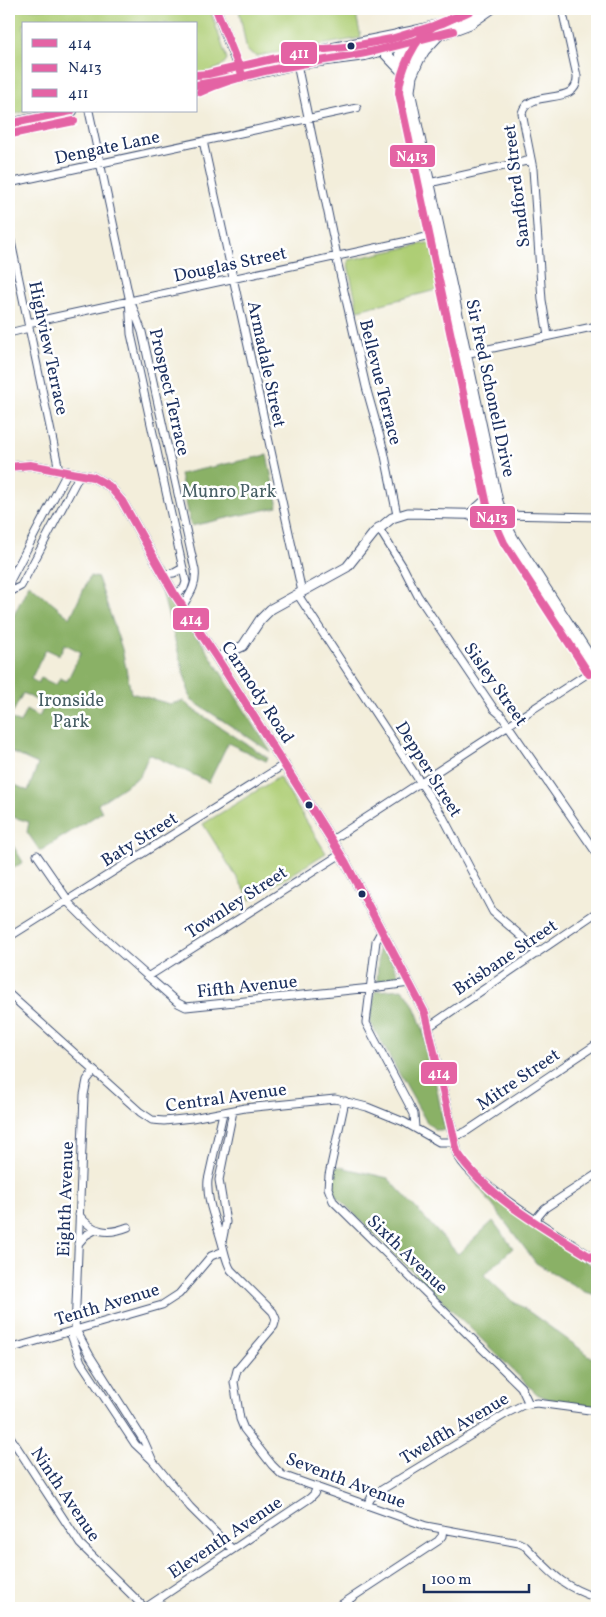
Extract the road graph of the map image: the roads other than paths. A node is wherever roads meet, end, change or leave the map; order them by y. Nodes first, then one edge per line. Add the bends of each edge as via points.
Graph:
1 (216, 9) edge
2 (473, 9) edge
3 (490, 9) edge
4 (562, 9) edge
5 (438, 35) junction
6 (402, 40) junction
7 (382, 50) junction
8 (297, 64) junction
9 (241, 72) junction
10 (407, 74) junction
11 (198, 83) edge
12 (357, 108) dead end
13 (67, 112) edge
14 (89, 112) edge
15 (308, 118) junction
16 (9, 124) edge
17 (203, 141) junction
18 (531, 160) junction
19 (100, 164) junction
20 (9, 183) edge
21 (429, 183) junction
22 (9, 232) edge
23 (440, 234) junction
24 (337, 256) junction
25 (234, 279) junction
26 (130, 300) junction
27 (28, 326) junction
28 (597, 326) edge
29 (9, 333) edge
30 (548, 336) junction
31 (465, 354) junction
32 (9, 467) edge
33 (64, 471) junction
34 (80, 474) junction
35 (495, 492) junction
36 (398, 515) junction
37 (469, 515) junction
38 (502, 515) junction
39 (597, 517) edge
40 (378, 528) junction
41 (182, 568) junction
42 (164, 574) junction
43 (10, 594) edge
44 (300, 594) junction
45 (175, 595) junction
46 (182, 607) junction
47 (217, 658) junction
48 (597, 668) edge
49 (508, 726) junction
50 (285, 764) junction
51 (420, 783) junction
52 (332, 840) junction
53 (340, 854) junction
54 (597, 854) edge
55 (37, 855) dead end
56 (68, 901) junction
57 (597, 912) edge
58 (382, 930) junction
59 (9, 937) edge
60 (537, 954) junction
61 (149, 976) junction
62 (410, 983) junction
63 (371, 988) junction
64 (9, 994) edge
65 (430, 1026) junction
66 (597, 1044) edge
67 (94, 1071) junction
68 (346, 1101) junction
69 (233, 1111) junction
70 (223, 1113) junction
71 (415, 1128) junction
72 (454, 1139) junction
73 (597, 1174) edge
74 (79, 1215) junction
75 (535, 1220) junction
76 (128, 1226) dead end
77 (95, 1230) junction
78 (222, 1242) junction
79 (78, 1244) junction
80 (224, 1251) junction
81 (597, 1261) edge
82 (73, 1331) junction
83 (9, 1349) edge
84 (529, 1404) junction
85 (597, 1412) edge
86 (9, 1435) edge
87 (152, 1460) junction
88 (317, 1488) junction
89 (367, 1505) junction
90 (443, 1529) junction
91 (232, 1549) junction
92 (597, 1598) edge
93 (145, 1608) edge
94 (336, 1608) edge

1 - 9 street
2 - 6 main road
3 - 5 main road via 470,23
4 - 18 street, Sandford Street via 577,81 571,92 532,102 524,108 522,118
5 - 6 main road
5 - 10 main road
6 - 7 main road
6 - 9 main road via 304,53
6 - 10 main road, Sir Fred Schonell Drive
7 - 8 main road
7 - 10 main road
8 - 9 main road
8 - 15 street, Bellevue Terrace
9 - 11 main road via 207,78
10 - 21 main road, Sir Fred Schonell Drive via 404,82 409,91
12 - 15 street, Dengate Lane
13 - 16 main road
14 - 19 street, Prospect Terrace
15 - 17 street, Dengate Lane
15 - 24 street, Bellevue Terrace
17 - 19 street, Dengate Lane
17 - 25 street, Armadale Street
18 - 21 street
18 - 30 street, Sandford Street via 542,300
19 - 20 street, Dengate Lane
19 - 26 street, Prospect Terrace
21 - 23 main road, Sir Fred Schonell Drive
22 - 27 street, Highview Terrace
23 - 24 street, Douglas Street
23 - 31 main road, Sir Fred Schonell Drive
24 - 25 street, Douglas Street
24 - 36 street, Bellevue Terrace
25 - 26 street, Douglas Street
25 - 44 street, Armadale Street
26 - 27 street, Douglas Street
26 - 41 street, Prospect Terrace via 131,334
26 - 46 street, Prospect Terrace via 142,332 195,570 194,585
27 - 29 street, Douglas Street
27 - 33 street, Highview Terrace
28 - 30 street
30 - 31 street
31 - 35 main road, Sir Fred Schonell Drive
32 - 33 street, Carmody Road via 26,465
33 - 34 street, Carmody Road
33 - 43 street via 10,581
34 - 42 street, Carmody Road via 102,481 116,492
34 - 43 street via 21,586
35 - 37 street
35 - 38 main road, Sir Fred Schonell Drive
36 - 37 street
36 - 40 street
37 - 38 street
38 - 39 street
38 - 48 main road, Sir Fred Schonell Drive via 519,550
40 - 44 street via 347,567
40 - 49 street, Sisley Street via 461,662
41 - 42 street
41 - 45 street, Prospect Terrace via 186,585
42 - 45 street, Carmody Road
44 - 47 street via 264,615 243,646
44 - 51 street, Depper Street
45 - 46 street, Carmody Road
46 - 47 street, Carmody Road
47 - 50 street, Carmody Road
48 - 49 street
49 - 51 street
49 - 54 street, Sisley Street
50 - 52 street, Carmody Road
50 - 56 street, Baty Street
51 - 52 street
51 - 60 street, Depper Street via 443,817 493,912
52 - 53 street, Carmody Road
53 - 58 street, Carmody Road
53 - 61 street, Townley Street
55 - 56 street, Fifth Avenue
56 - 59 street, Baty Street
56 - 61 street, Fifth Avenue
57 - 60 street, Brisbane Street
58 - 62 street, Carmody Road
58 - 63 street via 376,937
60 - 65 street, Brisbane Street
61 - 63 street, Fifth Avenue via 186,1007
62 - 63 street, Fifth Avenue
62 - 65 street, Carmody Road
63 - 71 street via 366,1023 414,1114
64 - 67 street, Central Avenue
65 - 72 street, Carmody Road
66 - 72 street, Mitre Street
67 - 70 street, Central Avenue via 140,1112 154,1120
67 - 74 street, Eighth Avenue via 86,1082 84,1095
68 - 69 street, Central Avenue via 324,1100
68 - 71 street, Central Avenue
68 - 84 street, Sixth Avenue via 329,1175 328,1188 333,1201 521,1387
69 - 70 street, Central Avenue
69 - 78 street, Seventh Avenue via 219,1180 226,1222
70 - 78 street, Seventh Avenue via 208,1184
71 - 72 street, Central Avenue via 439,1142
72 - 75 street, Carmody Road via 467,1168
73 - 75 street via 545,1208
74 - 77 street
74 - 79 street, Eighth Avenue
75 - 81 street, Carmody Road
76 - 77 street via 116,1231
77 - 79 street
78 - 80 street, Seventh Avenue
79 - 82 street, Eighth Avenue
80 - 82 street, Tenth Avenue via 211,1256 179,1294 167,1302
80 - 88 street, Seventh Avenue via 231,1270 274,1313 276,1319 273,1328 234,1377 243,1427 278,1472
82 - 83 street, Tenth Avenue
82 - 87 street, Eighth Avenue via 144,1441
82 - 87 street, Eighth Avenue via 76,1352 85,1369 135,1444
84 - 85 street, Twelfth Avenue
84 - 89 street, Twelfth Avenue via 509,1412 378,1492
86 - 93 street, Ninth Avenue via 80,1544
87 - 91 street, Eighth Avenue via 190,1507
88 - 89 street, Seventh Avenue
88 - 91 street, Eleventh Avenue via 312,1497
89 - 90 street, Seventh Avenue
90 - 92 street, Seventh Avenue via 522,1544 557,1578
90 - 94 street via 438,1541
91 - 93 street, Eleventh Avenue

